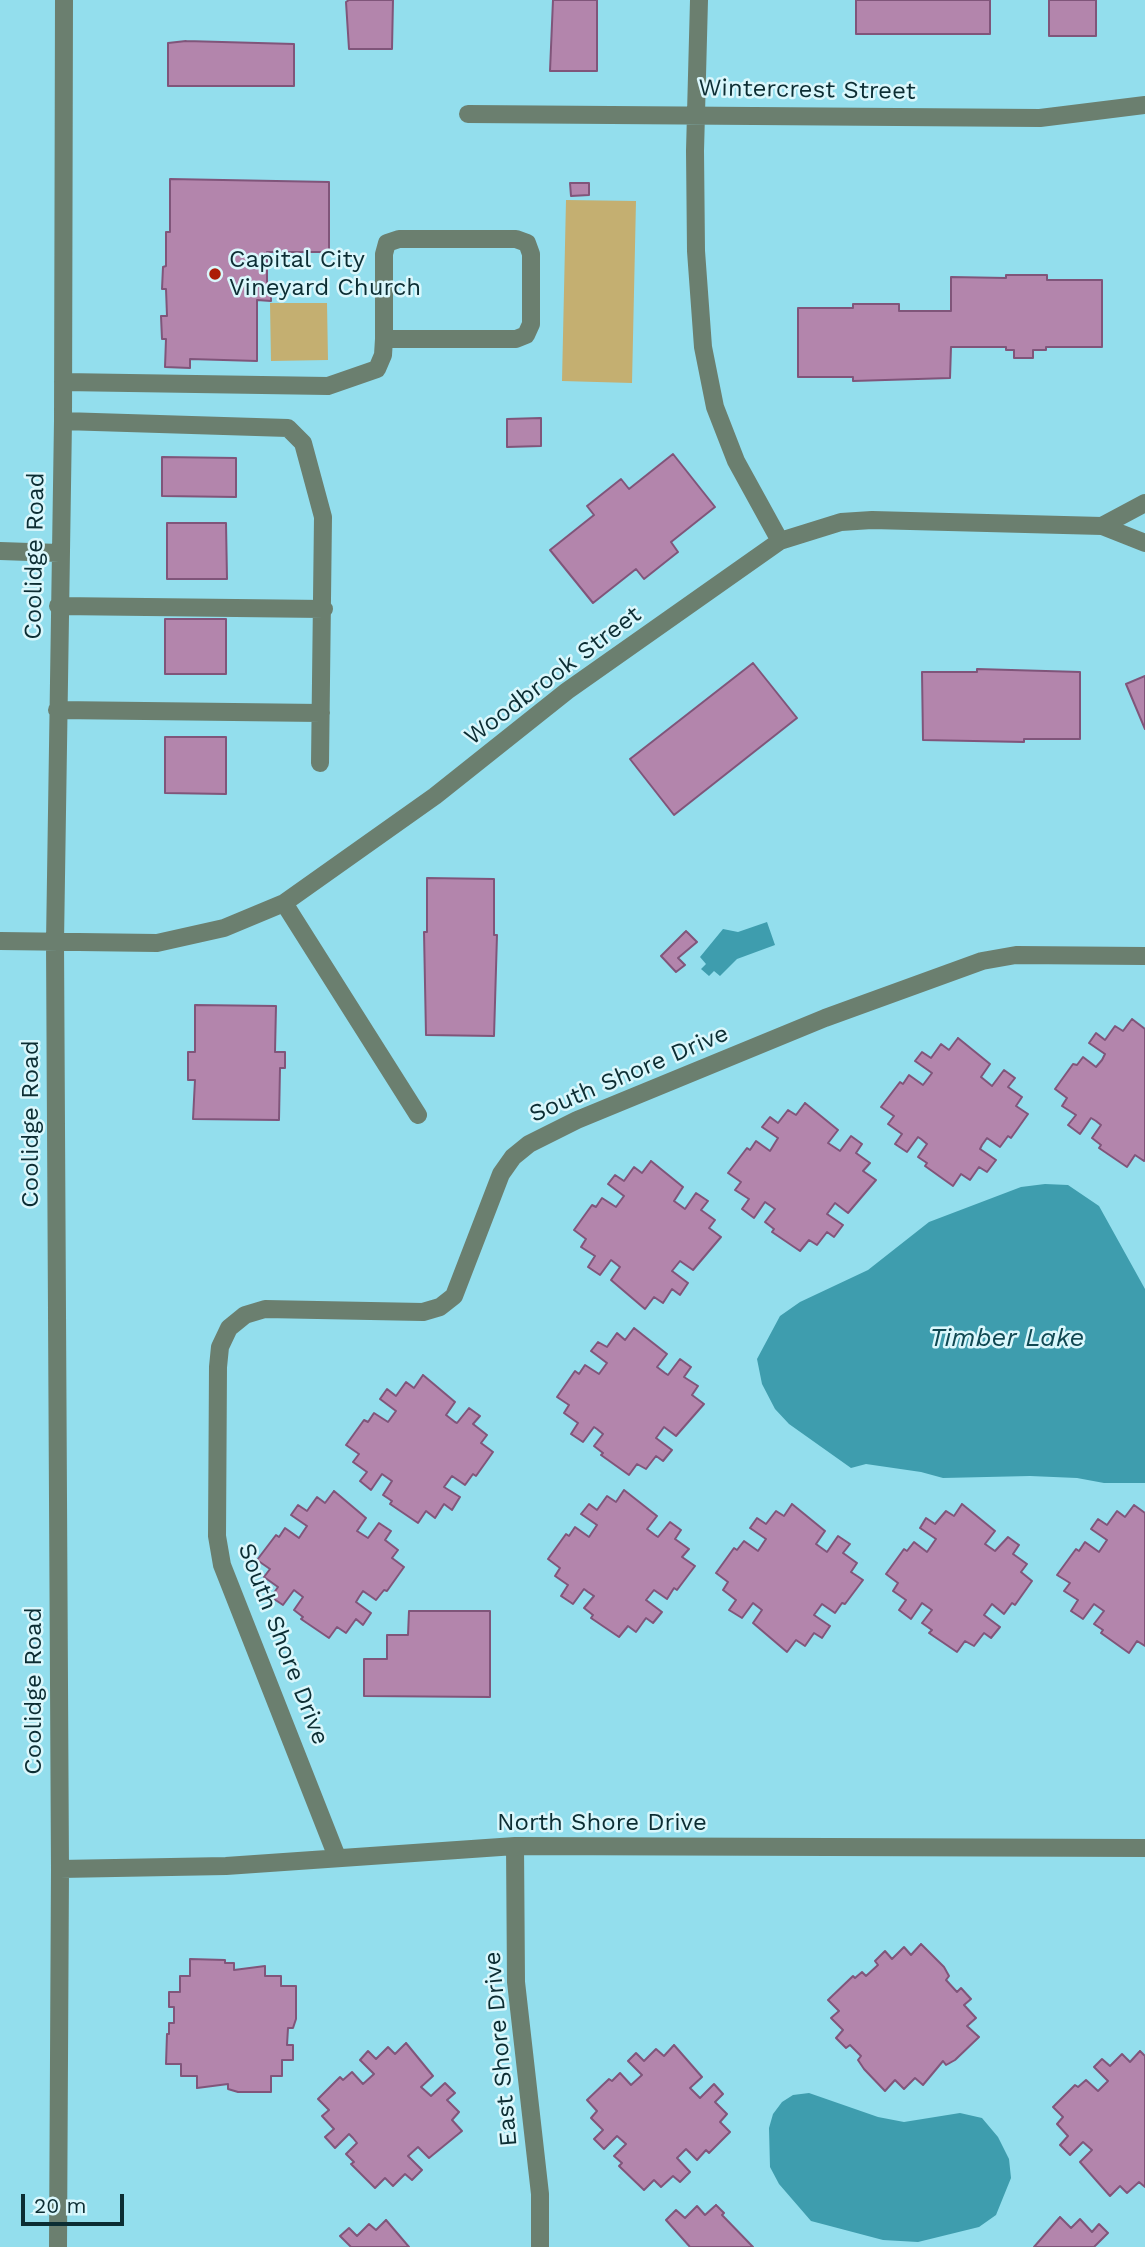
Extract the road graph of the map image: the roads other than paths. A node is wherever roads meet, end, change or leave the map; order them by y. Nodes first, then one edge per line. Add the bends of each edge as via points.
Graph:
1 (64, 0) edge
2 (699, 0) edge
3 (1145, 105) edge
4 (698, 113) junction
5 (468, 114) dead end
6 (384, 339) junction
7 (63, 383) junction
8 (63, 421) junction
9 (1145, 503) edge
10 (1102, 526) junction
11 (780, 541) junction
12 (1145, 543) edge
13 (0, 551) edge
14 (59, 553) junction
15 (58, 606) junction
16 (324, 609) junction
17 (57, 710) junction
18 (321, 713) junction
19 (320, 763) dead end
20 (284, 903) junction
21 (0, 941) edge
22 (55, 942) junction
23 (1145, 956) edge
24 (418, 1115) dead end
25 (515, 1846) junction
26 (1145, 1848) edge
27 (337, 1857) junction
28 (60, 1869) junction
29 (58, 2247) edge
30 (540, 2247) edge

1 - 7 street, Coolidge Road
2 - 4 street
3 - 4 street, Wintercrest Street via 1041,118
4 - 5 street, Wintercrest Street
4 - 11 street via 696,251 703,347 715,407 736,461
6 - 6 street via 516,339 526,335 531,324 527,243 516,239 399,239 387,243
6 - 7 street via 377,369 328,386
7 - 8 street, Coolidge Road
8 - 14 street, Coolidge Road
8 - 16 street via 288,428 303,443 323,517
9 - 10 street, Woodbrook Street
10 - 11 street, Woodbrook Street via 872,520 841,522
10 - 12 street, Woodbrook Street
11 - 20 street, Woodbrook Street via 567,691 435,796
13 - 14 street
14 - 15 street, Coolidge Road
15 - 16 street
15 - 17 street, Coolidge Road
16 - 18 street
17 - 18 street
17 - 22 street, Coolidge Road
18 - 19 street
20 - 22 street, Woodbrook Street via 255,918 191,938 157,943
20 - 24 street
21 - 22 street, Woodbrook Street
22 - 28 street, Coolidge Road
23 - 27 street, South Shore Drive via 1016,955 982,961 825,1018 529,1144 501,1174 454,1296 440,1307 423,1312 265,1309 245,1315 229,1328 220,1347 218,1367 217,1536 222,1565
25 - 26 street, North Shore Drive
25 - 27 street, North Shore Drive
25 - 30 street, East Shore Drive via 516,1982 540,2194
27 - 28 street, North Shore Drive via 226,1866
28 - 29 street, Coolidge Road

